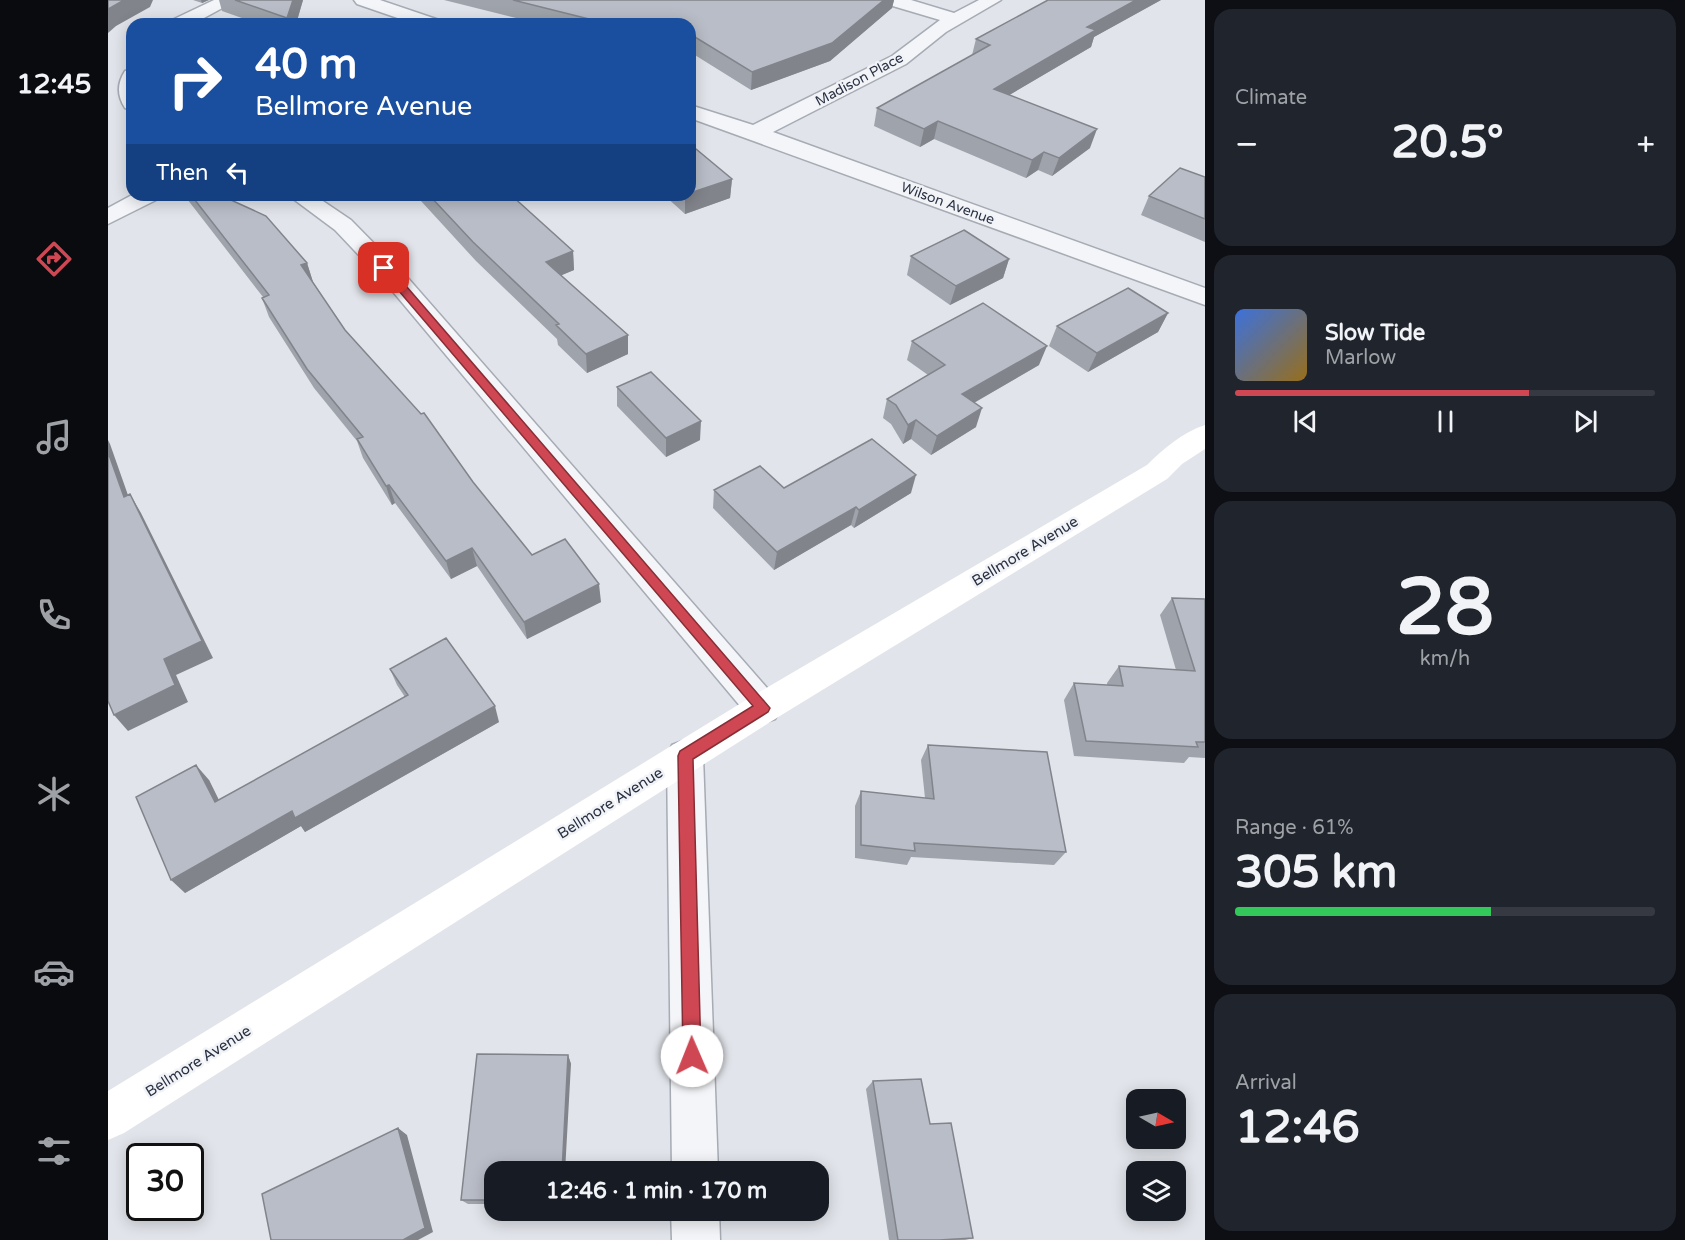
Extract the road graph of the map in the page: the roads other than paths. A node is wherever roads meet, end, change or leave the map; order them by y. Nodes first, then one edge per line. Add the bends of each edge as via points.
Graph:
1 (228, 0) edge
2 (363, 0) edge
3 (892, 0) edge
4 (992, 0) edge
5 (190, 18) edge
6 (416, 18) edge
7 (956, 19) junction
8 (696, 113) edge
9 (753, 133) junction
10 (137, 201) edge
11 (308, 201) edge
12 (108, 217) edge
13 (1205, 297) edge
14 (1205, 435) edge
15 (763, 708) junction
16 (685, 756) junction
17 (108, 1117) edge
18 (694, 1161) edge
19 (695, 1221) edge
20 (696, 1240) edge

1 - 5 street
2 - 6 street
3 - 7 street
4 - 7 street, Madison Place
7 - 9 street, Madison Place via 899,60
8 - 9 street, Wilson Avenue
9 - 13 street, Wilson Avenue
10 - 12 street
11 - 15 street via 343,225 398,282
14 - 15 main road, Bellmore Avenue via 1157,472
15 - 16 main road, Bellmore Avenue
16 - 17 main road, Bellmore Avenue
16 - 18 street
19 - 20 street

